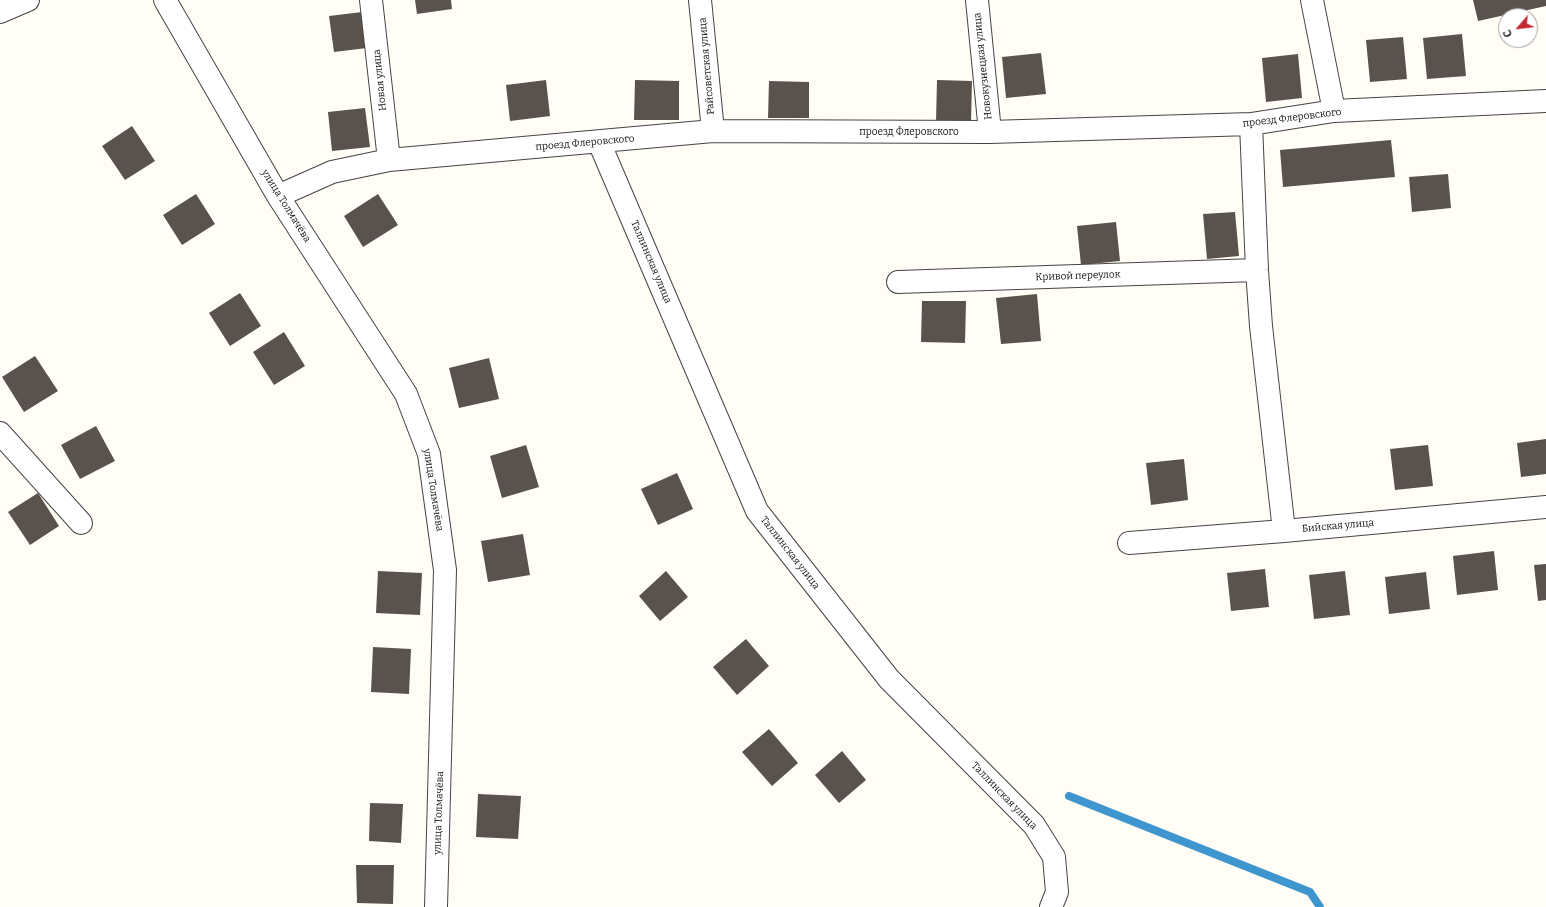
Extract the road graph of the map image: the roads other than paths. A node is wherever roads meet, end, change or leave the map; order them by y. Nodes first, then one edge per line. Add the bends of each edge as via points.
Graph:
1 (28, 0) edge
2 (166, 0) edge
3 (372, 0) edge
4 (700, 0) edge
5 (977, 0) edge
6 (1312, 0) edge
7 (0, 12) edge
8 (1546, 101) edge
9 (1334, 111) junction
10 (1251, 124) junction
11 (713, 131) junction
12 (990, 132) junction
13 (599, 142) junction
14 (389, 160) junction
15 (278, 196) junction
16 (1257, 270) junction
17 (898, 282) dead end
18 (0, 433) edge
19 (1546, 506) edge
20 (81, 523) dead end
21 (1284, 531) junction
22 (1129, 543) dead end
23 (436, 907) edge
24 (1051, 907) edge

1 - 7 street
2 - 15 street, улица Толмачёва
3 - 14 street, Новая улица
4 - 11 street, Райсоветская улица
5 - 12 street, Новокузнецкая улица
6 - 9 street
8 - 9 street, проезд Флеровского
9 - 10 street, проезд Флеровского
10 - 12 street, проезд Флеровского
10 - 16 street
11 - 12 street, проезд Флеровского
11 - 13 street, проезд Флеровского
13 - 14 street, проезд Флеровского
13 - 24 street, Таллинская улица via 757,511 889,679 1034,825 1054,857 1058,892
14 - 15 street, проезд Флеровского via 332,172
15 - 23 street, улица Толмачёва via 406,394 429,454 445,570
16 - 17 street, Кривой переулок
16 - 21 street
18 - 20 street
19 - 21 street, Бийская улица
21 - 22 street, Бийская улица

